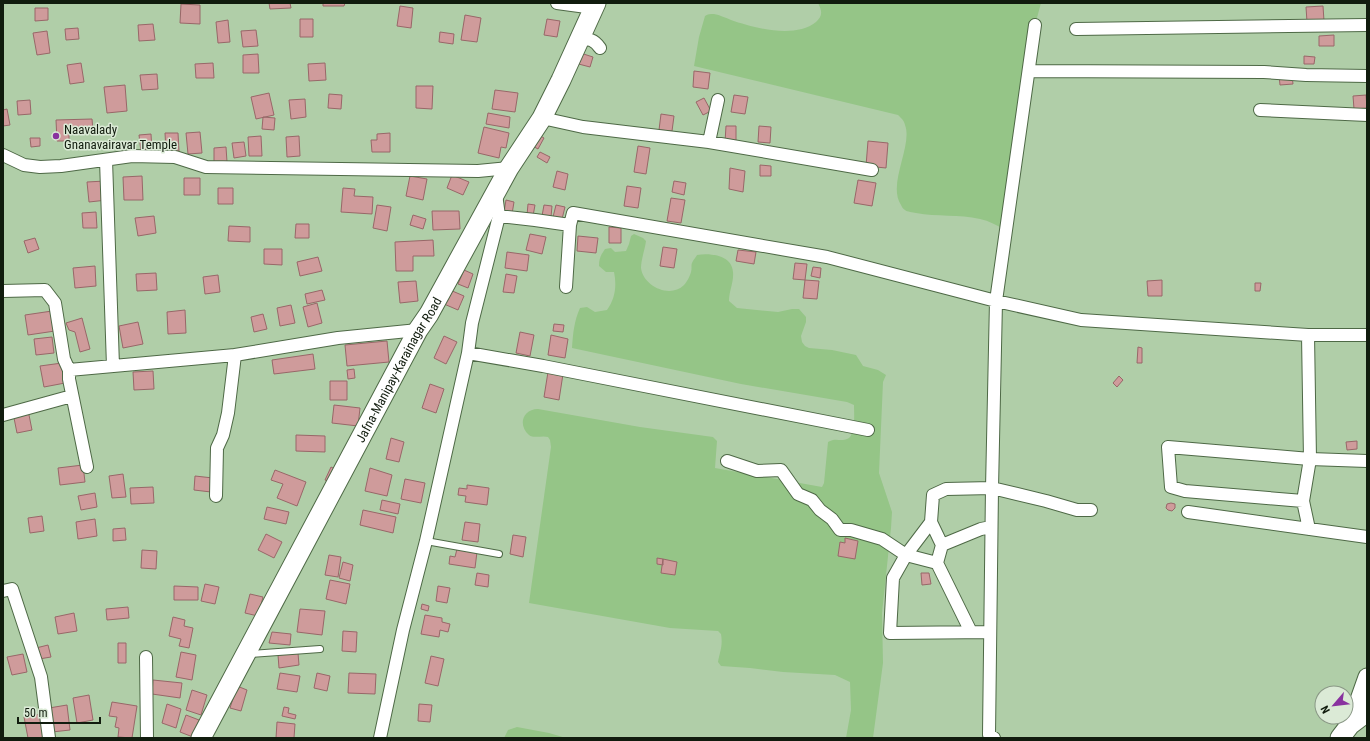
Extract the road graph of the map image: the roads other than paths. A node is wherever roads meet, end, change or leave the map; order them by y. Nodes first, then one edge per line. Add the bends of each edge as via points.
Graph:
1 (557, 3) edge
2 (595, 6) edge
3 (1035, 25) dead end
4 (1367, 25) edge
5 (1076, 29) dead end
6 (579, 39) junction
7 (600, 48) dead end
8 (1030, 71) junction
9 (1367, 76) edge
10 (718, 100) dead end
11 (1260, 110) dead end
12 (1367, 115) edge
13 (542, 118) junction
14 (709, 142) junction
15 (3, 155) edge
16 (106, 160) junction
17 (509, 168) junction
18 (872, 170) dead end
19 (496, 194) junction
20 (498, 216) junction
21 (570, 226) junction
22 (566, 287) dead end
23 (3, 292) edge
24 (996, 301) junction
25 (418, 330) junction
26 (1308, 335) junction
27 (1367, 335) edge
28 (468, 353) junction
29 (234, 356) junction
30 (113, 366) junction
31 (69, 370) junction
32 (72, 396) junction
33 (3, 415) edge
34 (868, 430) dead end
35 (1310, 459) junction
36 (726, 461) dead end
37 (1367, 461) edge
38 (87, 467) dead end
39 (992, 488) junction
40 (216, 496) dead end
41 (1303, 501) junction
42 (1091, 510) dead end
43 (1188, 512) dead end
44 (931, 522) junction
45 (992, 527) junction
46 (1310, 529) junction
47 (1367, 537) edge
48 (426, 541) junction
49 (942, 545) junction
50 (499, 554) dead end
51 (906, 555) junction
52 (937, 562) junction
53 (3, 591) edge
54 (971, 632) junction
55 (990, 632) junction
56 (320, 650) dead end
57 (246, 654) junction
58 (146, 657) dead end
59 (1367, 677) edge
60 (1367, 712) edge
61 (1345, 731) edge
62 (49, 738) edge
63 (147, 738) edge
64 (201, 738) edge
65 (380, 738) edge
66 (994, 738) edge

1 - 2 street
2 - 6 main road, Jafna-Manipay-Karainagar Road
3 - 8 street
4 - 5 street
6 - 7 street via 592,40
6 - 13 main road, Jafna-Manipay-Karainagar Road
8 - 9 street via 1264,72
8 - 24 street
10 - 14 street
11 - 12 street
13 - 14 street via 583,127
13 - 17 main road, Jafna-Manipay-Karainagar Road
14 - 18 street
15 - 16 street via 24,165 40,167
16 - 17 street via 132,156 175,157 206,167 280,169 478,171
16 - 30 street
17 - 19 main road, Jafna-Manipay-Karainagar Road
19 - 20 street
19 - 25 main road, Jafna-Manipay-Karainagar Road
20 - 21 street
20 - 28 street via 472,323
21 - 22 street
21 - 24 street via 573,213 827,257
23 - 31 street via 45,290 55,303 64,359
24 - 26 street via 1081,320
24 - 39 street
25 - 29 street via 338,338
25 - 57 main road, Jafna-Manipay-Karainagar Road
26 - 27 street
26 - 35 street
28 - 34 street
28 - 48 street
29 - 30 street
29 - 40 street via 228,413 217,448
30 - 31 street
31 - 32 street
32 - 33 street
32 - 38 street
35 - 37 street
35 - 41 street
35 - 41 street via 1168,447 1171,486 1185,491
36 - 51 street via 756,471 781,470 798,494 812,500 840,530 851,530 882,539
39 - 42 street via 1077,510
39 - 44 street via 946,489 933,495
39 - 45 street
41 - 46 street
43 - 46 street
44 - 49 street
44 - 51 street
45 - 49 street
45 - 55 street
46 - 47 street
48 - 50 lane
48 - 65 street
49 - 52 street
51 - 52 street
51 - 54 street via 893,578 890,634
52 - 54 street
53 - 62 street via 12,589 41,678
54 - 55 street
55 - 66 street via 989,735
56 - 57 lane
57 - 64 main road, Jafna-Manipay-Karainagar Road
58 - 63 street
59 - 61 main road
60 - 61 main road

